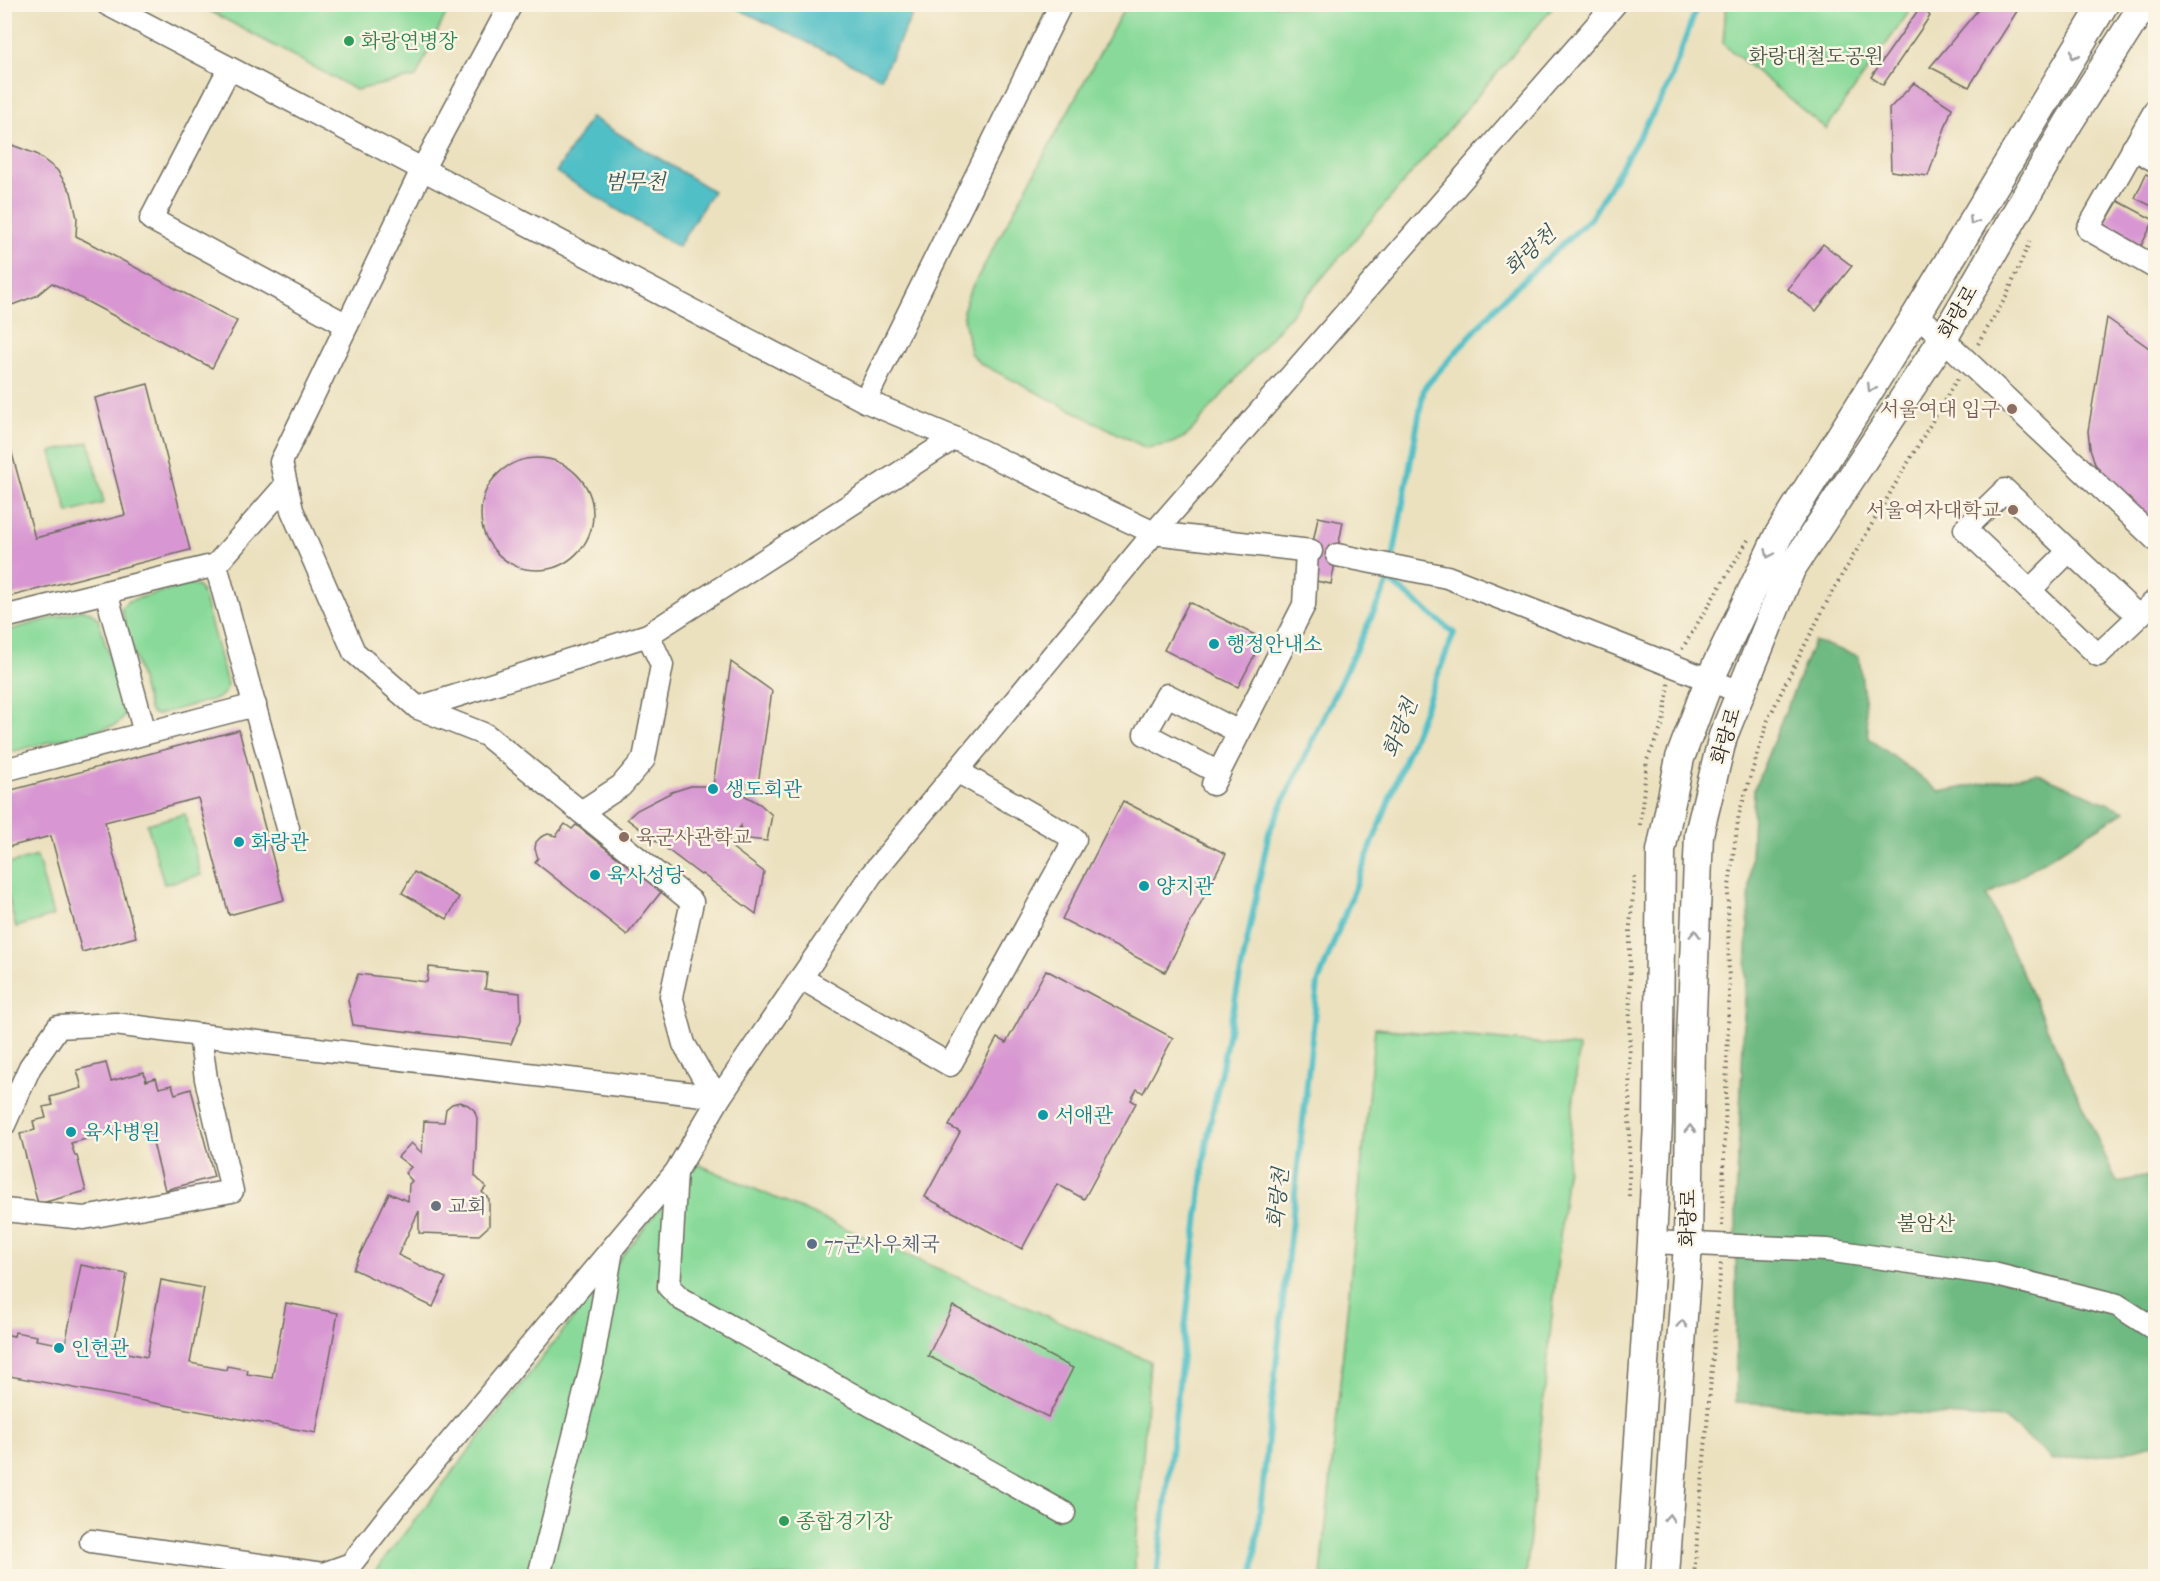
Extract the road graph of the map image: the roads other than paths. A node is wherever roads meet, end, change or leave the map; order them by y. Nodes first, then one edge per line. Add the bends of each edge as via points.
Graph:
1 (107, 4) edge
2 (511, 4) edge
3 (1061, 4) edge
4 (1615, 4) edge
5 (2104, 4) edge
6 (2144, 4) edge
7 (230, 69) junction
8 (2156, 108) edge
9 (2133, 147) junction
10 (2156, 161) edge
11 (422, 170) junction
12 (2156, 268) edge
13 (1917, 314) junction
14 (347, 325) junction
15 (1943, 339) junction
16 (865, 401) junction
17 (954, 438) junction
18 (286, 485) junction
19 (1154, 533) junction
20 (2156, 540) edge
21 (2069, 551) junction
22 (1339, 555) dead end
23 (216, 565) junction
24 (2030, 590) junction
25 (106, 592) junction
26 (2156, 600) edge
27 (2138, 616) junction
28 (4, 617) edge
29 (648, 635) junction
30 (1709, 681) junction
31 (1740, 692) junction
32 (255, 705) junction
33 (418, 708) junction
34 (1239, 732) junction
35 (145, 733) junction
36 (4, 770) edge
37 (957, 771) junction
38 (581, 812) junction
39 (288, 828) dead end
40 (801, 978) junction
41 (200, 1035) junction
42 (720, 1097) junction
43 (4, 1125) edge
44 (676, 1172) junction
45 (4, 1210) edge
46 (1652, 1242) junction
47 (1688, 1244) junction
48 (612, 1248) junction
49 (2156, 1330) edge
50 (1065, 1513) dead end
51 (91, 1541) dead end
52 (539, 1576) edge
53 (1630, 1576) edge
54 (1665, 1576) edge

1 - 7 street
2 - 11 street
3 - 16 street
4 - 19 street
5 -> 13 main road, 화랑로
6 - 15 main road, 화랑로 via 2069,122
7 - 11 street
7 - 14 street via 151,219
8 - 9 street
9 - 10 street
9 - 12 street via 2088,229
11 - 14 street
11 - 16 street
13 - 15 street
13 -> 30 main road, 화랑로 via 1778,536
14 - 18 street via 280,462
15 - 20 street
15 - 31 main road, 화랑로 via 1791,568
16 - 17 street
17 - 19 street
17 - 29 street
18 - 23 street
18 - 33 street via 292,510 354,652
19 - 34 street via 1309,551 1304,605
19 - 37 street
21 - 24 street
21 - 24 street via 2005,490 1965,529
21 - 27 street
22 - 30 street via 1447,577
23 - 25 street
23 - 32 street
24 - 27 street via 2098,655
25 - 28 street
25 - 35 street
26 - 27 street
29 - 33 street
29 - 38 street via 662,665 644,759 621,786
30 - 31 street
30 - 46 main road, 화랑로 via 1680,758 1661,851 1658,1123
47 -> 31 main road, 화랑로 via 1699,834 1723,736
32 - 35 street
32 - 39 street
33 - 38 street via 486,735
34 - 34 street via 1216,779 1145,734 1167,694
35 - 36 street
37 - 40 street via 871,875
37 - 40 street via 1075,839 950,1065
38 - 42 street via 692,902 671,996 684,1044
40 - 42 street
41 - 42 street
41 - 43 street via 115,1024 58,1027 30,1067
41 - 45 street via 232,1191 84,1218
42 - 44 street
44 - 48 street
44 - 50 street via 669,1287 681,1299
46 - 47 street
46 - 53 main road, 화랑로
47 - 49 street via 1827,1250 1993,1274 2117,1305
54 -> 47 main road, 화랑로
48 - 51 street via 351,1564 323,1574
48 - 52 street via 592,1364

